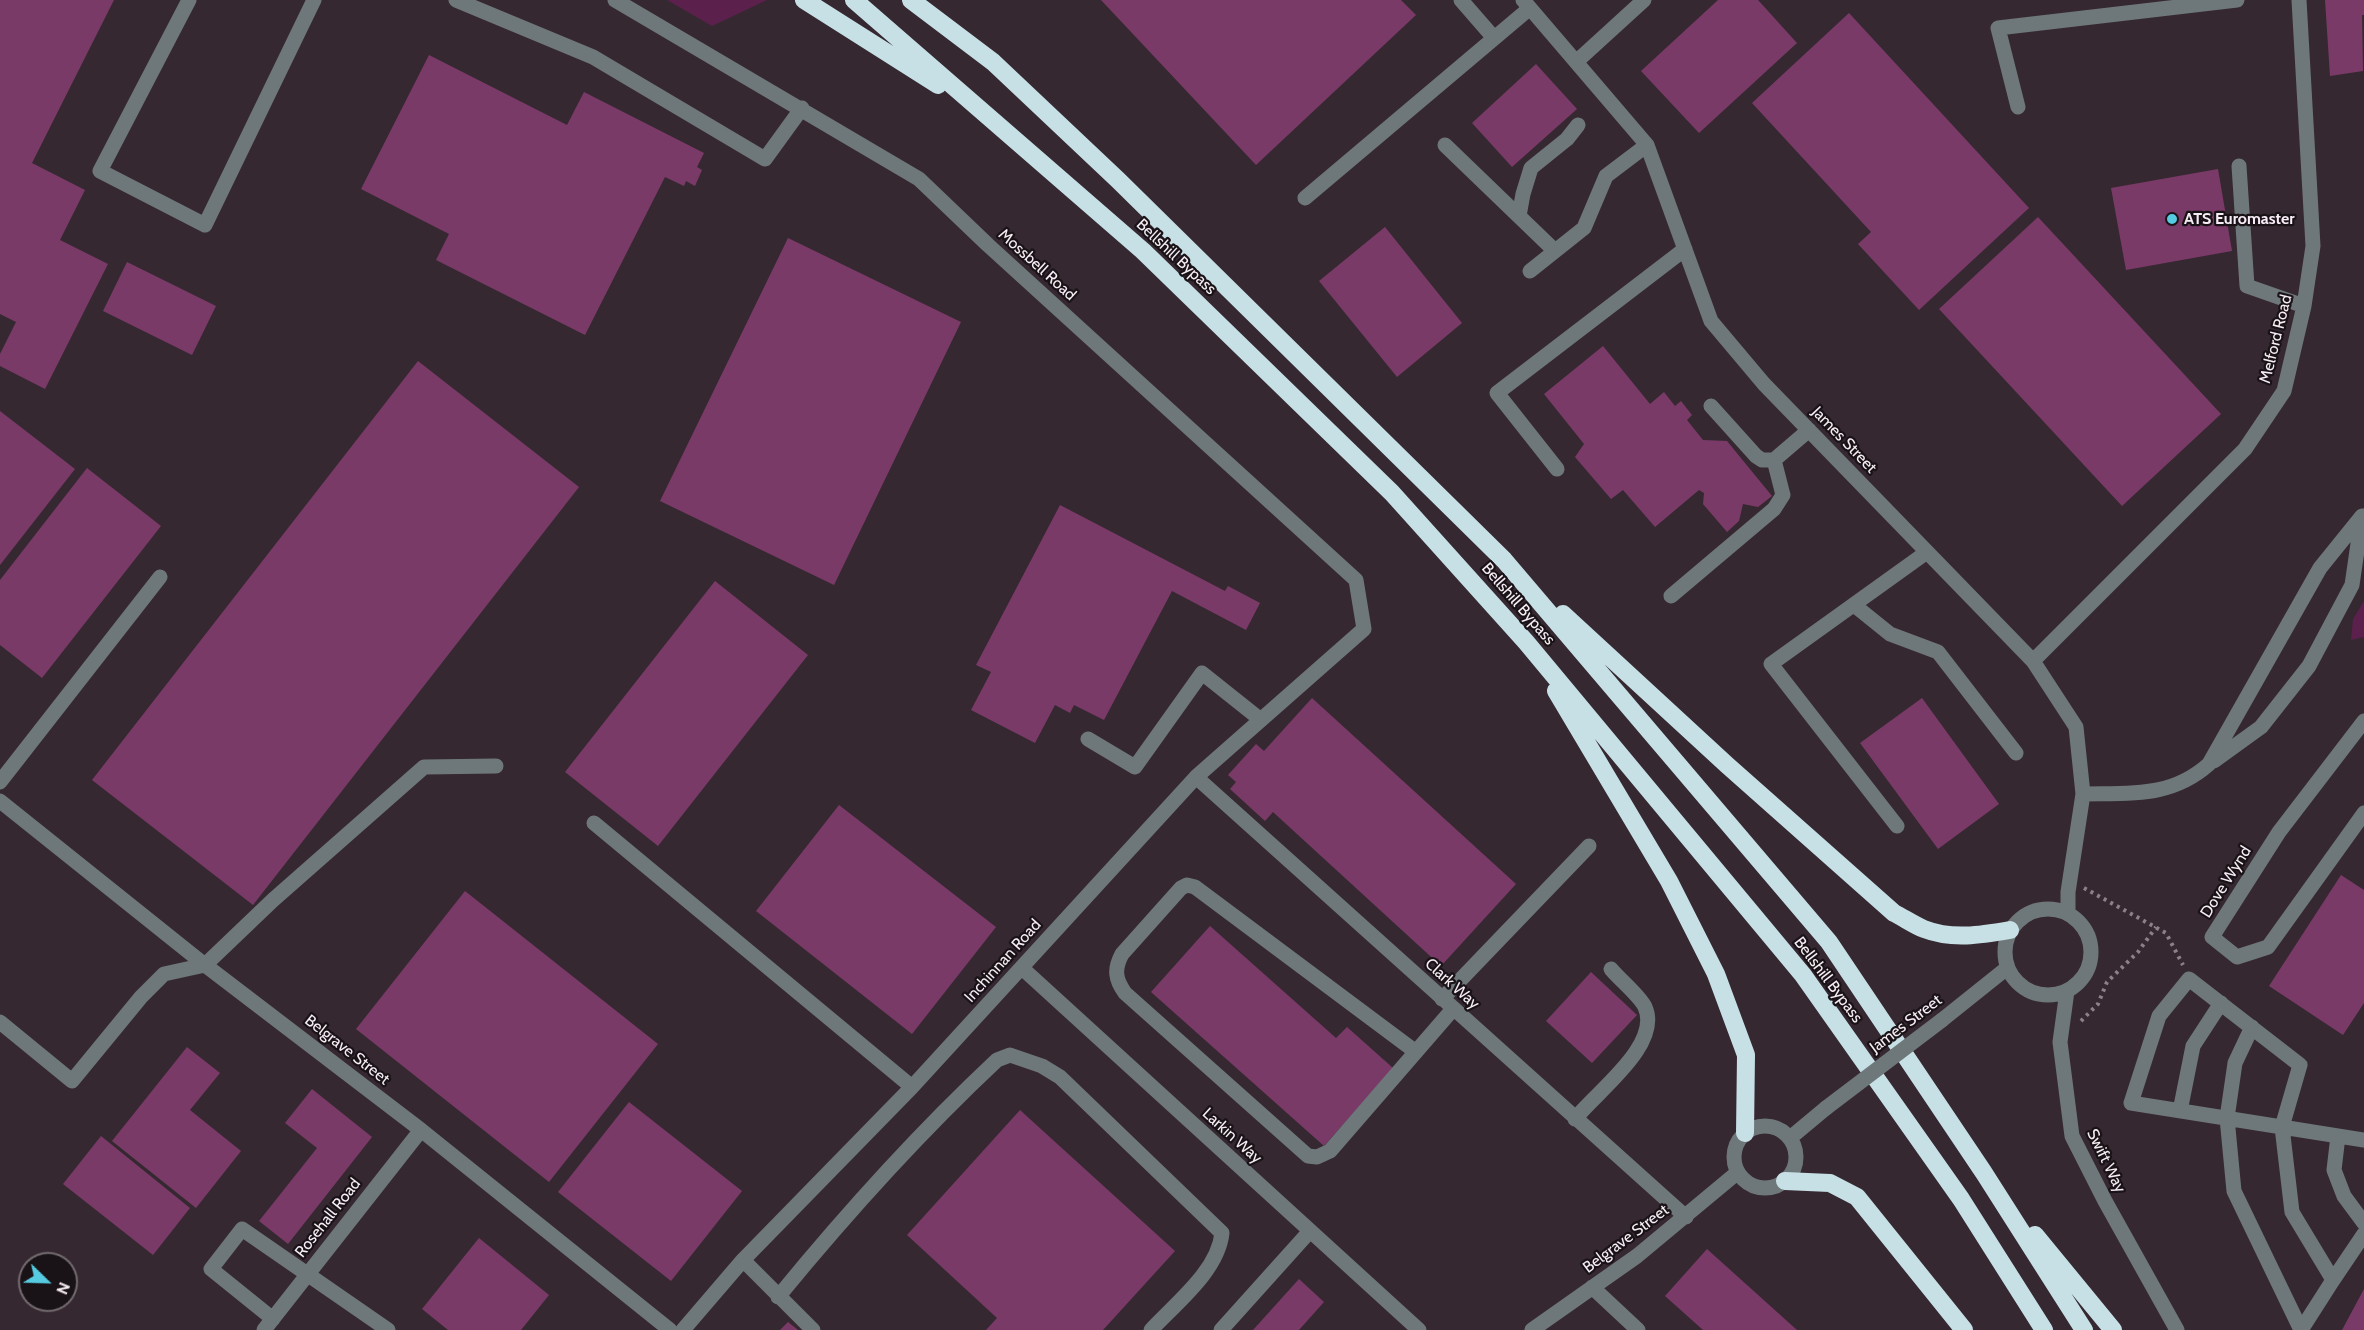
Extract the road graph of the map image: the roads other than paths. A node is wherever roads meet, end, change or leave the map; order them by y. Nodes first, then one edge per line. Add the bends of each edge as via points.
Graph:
1 (189, 0) edge
2 (314, 0) edge
3 (456, 0) edge
4 (615, 0) edge
5 (804, 0) edge
6 (854, 0) edge
7 (911, 0) edge
8 (928, 0) edge
9 (1461, 0) edge
10 (1644, 0) edge
11 (2237, 0) edge
12 (2299, 0) edge
13 (1526, 4) edge
14 (1494, 39) junction
15 (993, 62) junction
16 (1576, 62) junction
17 (2018, 106) dead end
18 (802, 108) junction
19 (991, 117) junction
20 (1578, 125) dead end
21 (1445, 145) dead end
22 (1647, 145) junction
23 (2239, 166) dead end
24 (1305, 198) dead end
25 (1519, 216) junction
26 (1685, 249) junction
27 (1555, 250) junction
28 (1530, 271) dead end
29 (2304, 306) junction
30 (1711, 406) dead end
31 (1809, 430) junction
32 (1774, 460) junction
33 (1557, 469) dead end
34 (2363, 516) edge
35 (1927, 552) junction
36 (1504, 560) junction
37 (160, 577) dead end
38 (1671, 596) dead end
39 (1854, 605) junction
40 (1364, 629) joint
41 (1526, 642) junction
42 (2033, 661) junction
43 (1262, 720) junction
44 (2364, 721) edge
45 (1088, 739) dead end
46 (2016, 753) dead end
47 (2208, 764) junction
48 (496, 766) dead end
49 (1196, 777) junction
50 (0, 782) edge
51 (2083, 794) junction
52 (0, 801) edge
53 (2364, 813) edge
54 (594, 823) dead end
55 (1897, 826) dead end
56 (1589, 846) dead end
57 (2068, 913) junction
58 (2010, 930) junction
59 (205, 965) junction
60 (1022, 968) junction
61 (2007, 968) junction
62 (1611, 969) dead end
63 (2067, 991) junction
64 (2221, 1003) junction
65 (1448, 1004) junction
66 (0, 1022) edge
67 (2252, 1027) junction
68 (1416, 1052) junction
69 (912, 1087) junction
70 (2180, 1111) junction
71 (2227, 1118) junction
72 (1575, 1119) junction
73 (2282, 1127) junction
74 (421, 1130) junction
75 (1745, 1133) junction
76 (2338, 1136) junction
77 (1790, 1138) junction
78 (2364, 1140) edge
79 (1738, 1172) junction
80 (1984, 1173) junction
81 (1785, 1181) junction
82 (1686, 1216) junction
83 (2364, 1223) edge
84 (1310, 1231) junction
85 (2364, 1234) edge
86 (743, 1260) junction
87 (306, 1274) junction
88 (2333, 1280) junction
89 (1592, 1287) junction
90 (778, 1297) junction
91 (268, 1324) edge
92 (388, 1330) edge
93 (670, 1330) edge
94 (683, 1330) edge
95 (813, 1330) edge
96 (1151, 1330) edge
97 (1221, 1330) edge
98 (1419, 1330) edge
99 (1532, 1330) edge
100 (1638, 1330) edge
101 (1964, 1330) edge
102 (2044, 1330) edge
103 (2084, 1330) edge
104 (2113, 1330) edge
105 (2177, 1330) edge
106 (2301, 1330) edge

1 - 2 street via 100,171 205,225
3 - 18 street via 593,57 765,159
4 - 18 street, Mossbell Road
5 - 19 highway
6 - 19 highway, Bellshill Bypass
7 - 15 highway, Bellshill Bypass
8 - 15 highway
9 - 14 street
10 - 16 street
11 - 17 street via 1998,28
12 - 29 street, Melford Road via 2313,246
13 - 14 street
13 - 16 street, James Street
14 - 24 street
15 - 36 highway, Bellshill Bypass
16 - 22 street, James Street
18 - 40 street, Mossbell Road via 919,179 1348,572 1356,580
19 - 41 highway, Bellshill Bypass via 1143,251 1392,493
20 - 25 street via 1531,168
21 - 25 street
22 - 26 street, James Street
22 - 27 street via 1606,176 1584,228
23 - 29 street via 2247,286
25 - 27 street
26 - 31 street, James Street via 1711,321
26 - 33 street via 1497,393
27 - 28 street
29 - 42 street, Melford Road via 2284,391 2245,449
30 - 32 street via 1756,456
31 - 32 street
31 - 35 street, James Street
32 - 38 street via 1783,495 1774,509
34 - 47 street via 2320,568
34 - 47 street via 2352,585 2309,666 2261,727
35 - 39 street
35 - 42 street, James Street
36 - 58 highway via 1894,913 1924,929 1950,936
36 - 80 highway, Bellshill Bypass via 1829,942
37 - 50 street
39 - 46 street via 1890,634 1938,652
39 - 55 street via 1771,664
40 - 43 street, Inchinnan Road
41 - 75 highway via 1669,881 1716,974 1746,1055
41 - 102 highway, Bellshill Bypass via 1803,975 1961,1198
42 - 51 street, James Street via 2076,727
43 - 45 street via 1202,673 1135,766
43 - 49 street, Inchinnan Road
44 - 53 street, Dove Wynd via 2279,832 2212,937 2237,957 2268,947
47 - 51 street via 2193,778 2150,793
48 - 59 street via 424,766
49 - 60 street, Inchinnan Road
49 - 65 street, Clark Way
51 - 57 street, James Street
52 - 59 street, Belgrave Street
54 - 69 street
56 - 65 street
57 - 58 street via 2054,908 2039,909 2020,918
57 - 63 street via 2080,922 2092,950 2088,969 2080,982
58 - 61 street via 2004,952
59 - 66 street via 164,974 72,1081
59 - 74 street, Belgrave Street
60 - 69 street, Inchinnan Road
60 - 84 street, Larkin Way
61 - 63 street via 2018,985 2031,993 2053,996
61 - 77 street, James Street, bridge
62 - 72 street via 1645,1006 1649,1027 1633,1058
63 - 105 street, Swift Way via 2060,1042 2072,1136
64 - 67 street
64 - 70 street via 2193,1046
64 - 70 street via 2189,979 2158,1016 2131,1103
65 - 68 street
65 - 72 street, Clark Way
67 - 71 street via 2235,1063
67 - 73 street via 2300,1065
68 - 68 street via 1330,1151 1308,1156 1125,993 1116,981 1116,964 1181,888 1195,887
69 - 86 street, Inchinnan Road
70 - 71 street
71 - 73 street
71 - 106 street via 2234,1191
72 - 82 street, Clark Way
73 - 76 street
73 - 88 street via 2292,1212
74 - 87 street, Rosehall Road
74 - 93 street, Belgrave Street
75 - 77 street via 1753,1128 1774,1127
75 - 79 street via 1734,1152
76 - 78 street
76 - 83 street via 2334,1170 2344,1196
77 - 81 street via 1795,1165
79 - 81 street via 1743,1180 1759,1188 1778,1186
79 - 82 street, Belgrave Street
80 - 103 highway, Bellshill Bypass
80 - 104 highway
81 - 101 highway via 1830,1183 1857,1197
82 - 89 street, Belgrave Street
84 - 97 street
84 - 98 street, Larkin Way
85 - 88 street
86 - 90 street
86 - 94 street, Inchinnan Road
87 - 91 street, Rosehall Road
87 - 91 street via 242,1229 211,1269
87 - 92 street
88 - 106 street
89 - 99 street, Belgrave Street
89 - 100 street
90 - 95 street
90 - 96 street via 830,1233 930,1125 997,1060 1010,1055 1060,1077 1222,1233 1215,1258 1206,1271

